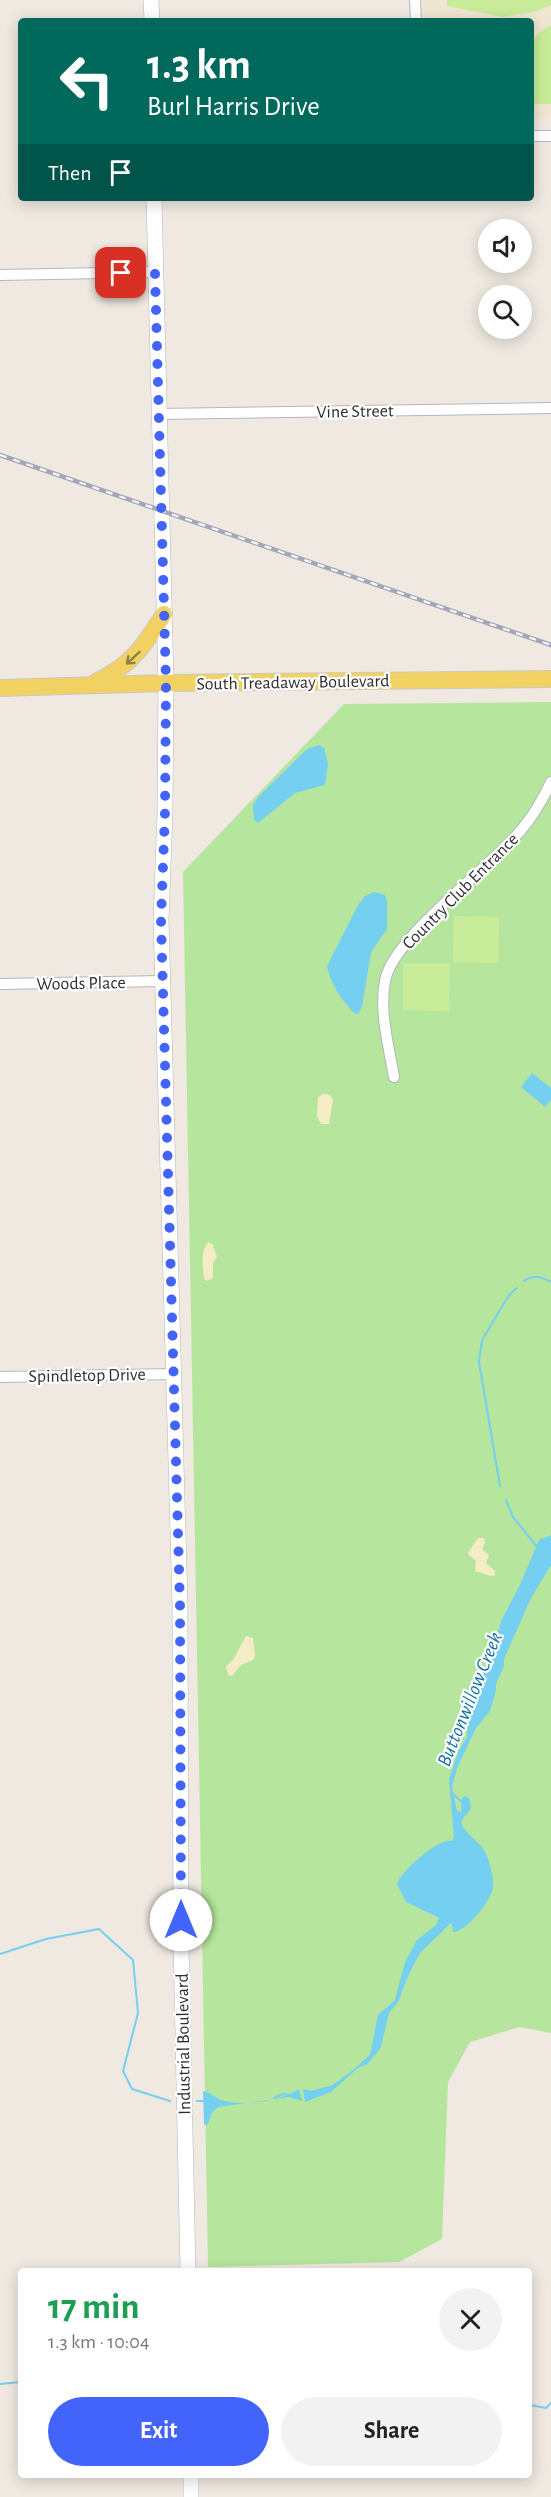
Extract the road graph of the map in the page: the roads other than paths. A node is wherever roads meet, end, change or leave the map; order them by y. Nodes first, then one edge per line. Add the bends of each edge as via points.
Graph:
1 (152, 0) edge
2 (415, 0) edge
3 (152, 18) edge
4 (416, 18) edge
5 (534, 136) edge
6 (551, 136) edge
7 (154, 201) edge
8 (155, 272) junction
9 (0, 275) edge
10 (551, 408) edge
11 (158, 414) junction
12 (164, 614) junction
13 (551, 678) edge
14 (166, 683) junction
15 (88, 686) junction
16 (0, 688) edge
17 (551, 782) edge
18 (162, 981) junction
19 (0, 984) edge
20 (394, 1077) dead end
21 (174, 1374) junction
22 (0, 1377) edge
23 (188, 2268) edge
24 (191, 2478) edge
25 (191, 2497) edge

1 - 3 main road
2 - 4 street
5 - 6 street
7 - 8 main road, Industrial Boulevard
8 - 9 street
8 - 11 main road, Industrial Boulevard
10 - 11 street, Vine Street
11 - 12 main road, Industrial Boulevard
12 - 14 main road, Industrial Boulevard
12 -> 15 main road via 127,664
13 - 14 main road, South Treadaway Boulevard
14 - 15 main road, South Treadaway Boulevard
14 - 18 main road, Industrial Boulevard
15 - 16 main road, South Treadaway Boulevard
17 - 20 street, Country Club Entrance via 523,829 423,926 388,967 384,998
18 - 19 street, Woods Place
18 - 21 main road, Industrial Boulevard
21 - 22 street, Spindletop Drive
21 - 23 main road, Industrial Boulevard
24 - 25 main road

